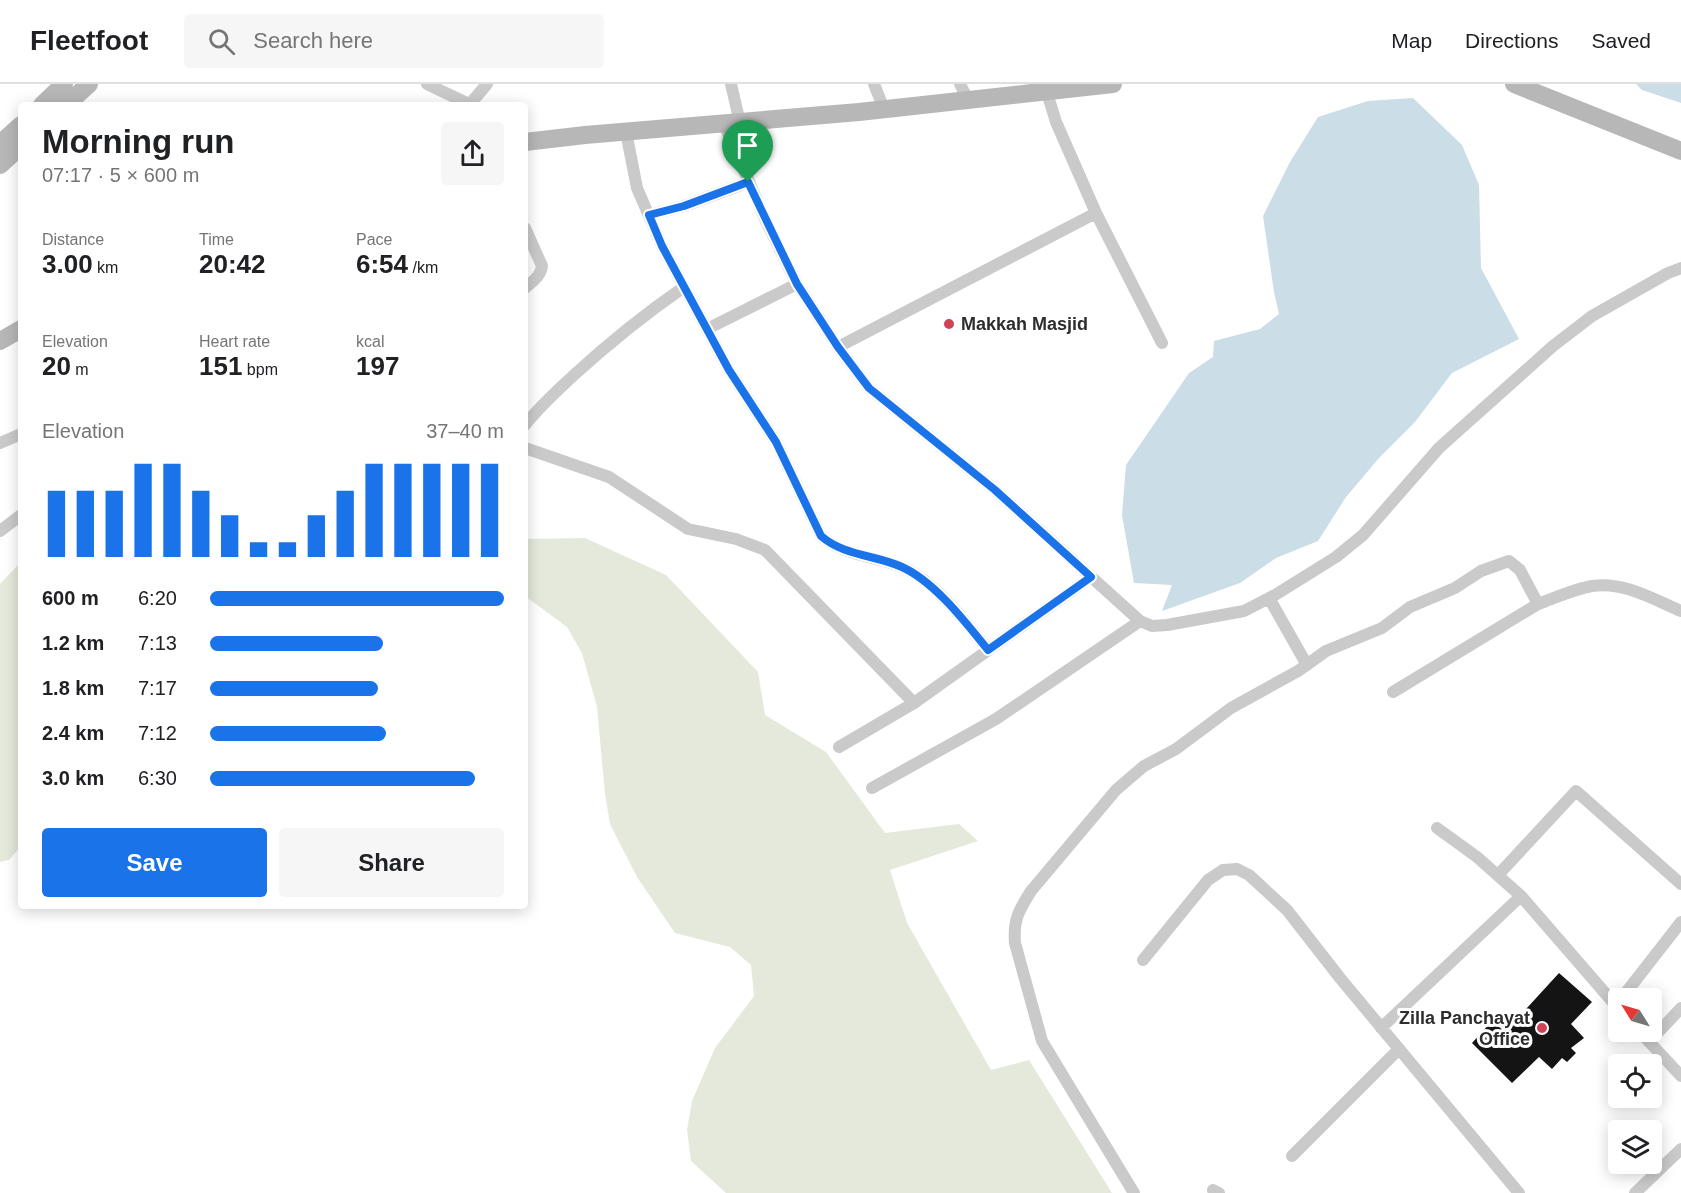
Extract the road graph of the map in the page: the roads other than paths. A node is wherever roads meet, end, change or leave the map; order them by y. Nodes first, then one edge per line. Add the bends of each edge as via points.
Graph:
1 (64, 84) edge
2 (89, 84) edge
3 (427, 84) edge
4 (487, 84) edge
5 (731, 84) edge
6 (874, 84) edge
7 (1113, 84) edge
8 (1514, 84) edge
9 (1046, 88) edge
10 (964, 92) edge
11 (45, 102) edge
12 (69, 102) edge
13 (464, 102) edge
14 (472, 102) edge
15 (884, 109) junction
16 (732, 123) junction
17 (18, 128) edge
18 (626, 132) junction
19 (528, 142) edge
20 (0, 144) edge
21 (18, 149) edge
22 (1681, 151) edge
23 (0, 165) edge
24 (748, 182) junction
25 (1096, 213) junction
26 (649, 215) junction
27 (528, 235) edge
28 (1681, 268) edge
29 (797, 284) junction
30 (528, 285) edge
31 (684, 287) junction
32 (707, 329) junction
33 (18, 331) edge
34 (0, 341) edge
35 (1162, 343) dead end
36 (838, 347) junction
37 (528, 422) edge
38 (18, 435) edge
39 (0, 443) edge
40 (528, 449) edge
41 (18, 517) edge
42 (0, 531) edge
43 (1091, 577) junction
44 (1269, 598) junction
45 (1538, 604) junction
46 (1681, 611) edge
47 (1140, 621) junction
48 (988, 650) junction
49 (1306, 665) junction
50 (1393, 692) dead end
51 (914, 703) junction
52 (839, 747) dead end
53 (872, 788) dead end
54 (1437, 828) dead end
55 (1498, 875) junction
56 (1681, 884) edge
57 (1521, 896) junction
58 (1681, 922) edge
59 (1143, 960) dead end
60 (1630, 988) edge
61 (1608, 992) edge
62 (1681, 1008) edge
63 (1381, 1028) junction
64 (1662, 1028) edge
65 (1649, 1042) edge
66 (1399, 1049) junction
67 (1681, 1077) edge
68 (1681, 1149) edge
69 (1292, 1156) dead end
70 (1134, 1193) edge
71 (1520, 1193) edge
72 (1635, 1193) edge

1 - 11 street
2 - 12 street
3 - 13 street
4 - 14 street
5 - 16 street
6 - 15 street
7 - 9 street
8 - 22 street
9 - 10 street
9 - 25 street via 1056,122
10 - 15 street
15 - 16 street
16 - 18 street
16 - 24 street
17 - 20 street
18 - 19 street
18 - 26 street via 637,188
21 - 23 street
24 - 26 street
24 - 29 street
25 - 35 street
25 - 36 street
26 - 31 street
27 - 30 street via 542,272
28 - 44 street via 1592,316 1553,346 1439,448 1362,535 1336,557
29 - 32 street
29 - 36 street
31 - 32 street
31 - 37 street via 610,342
32 - 48 street via 776,442 821,536 830,543 914,573 954,609
33 - 34 street
36 - 43 street via 869,388 995,490
38 - 39 street
40 - 51 street via 609,477 688,529 736,538 765,550
41 - 42 street
43 - 47 street
43 - 48 street
44 - 47 street via 1244,611 1167,626
44 - 49 street
45 - 46 street via 1591,586 1608,585 1626,588
45 - 49 street via 1520,570 1509,561 1410,607 1382,628 1326,651
45 - 50 street
47 - 53 street via 996,719
48 - 51 street
49 - 70 street via 1231,708 1130,777 1031,891 1014,926 1015,943 1042,1041
51 - 52 street
54 - 55 street
55 - 56 street via 1576,791
55 - 57 street
57 - 61 street
57 - 63 street
58 - 60 street
59 - 63 street via 1208,880 1223,870 1237,869 1287,910
62 - 64 street
63 - 66 street
65 - 67 street
66 - 69 street
66 - 71 street
68 - 72 street

